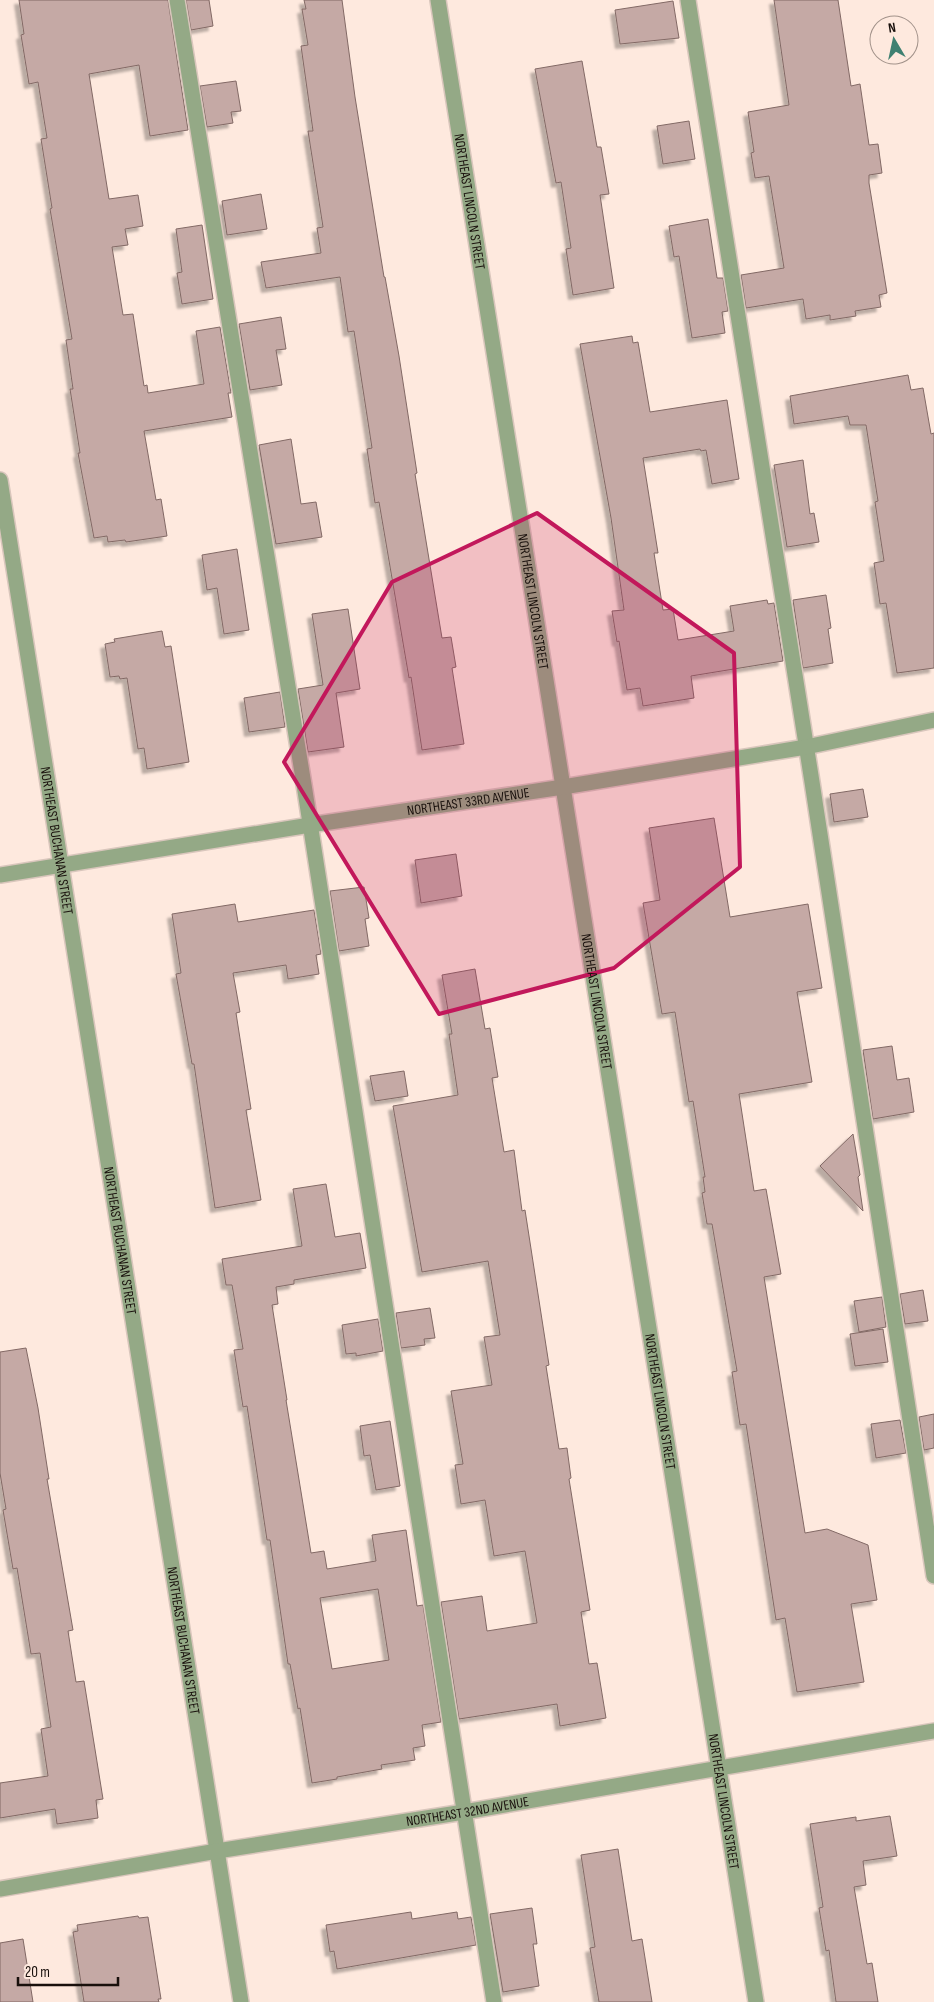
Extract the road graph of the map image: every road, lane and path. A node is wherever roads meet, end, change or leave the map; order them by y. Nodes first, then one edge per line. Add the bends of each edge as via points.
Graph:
1 (177, 0) edge
2 (438, 0) edge
3 (688, 0) edge
4 (0, 480) edge
5 (934, 720) edge
6 (806, 747) junction
7 (563, 787) junction
8 (310, 825) junction
9 (62, 866) junction
10 (0, 875) edge
11 (934, 1576) edge
12 (934, 1731) edge
13 (718, 1768) junction
14 (464, 1812) junction
15 (217, 1851) junction
16 (0, 1889) edge
17 (241, 2002) edge
18 (494, 2002) edge
19 (756, 2002) edge

1 - 8 street
2 - 7 street, NORTHEAST LINCOLN STREET
3 - 6 street
4 - 9 street, NORTHEAST BUCHANAN STREET
5 - 6 street, NORTHEAST 33RD AVENUE
6 - 7 street, NORTHEAST 33RD AVENUE
6 - 11 street
7 - 8 street, NORTHEAST 33RD AVENUE
7 - 13 street, NORTHEAST LINCOLN STREET
8 - 9 street, NORTHEAST 33RD AVENUE
8 - 14 street
9 - 10 street, NORTHEAST 33RD AVENUE
9 - 15 street, NORTHEAST BUCHANAN STREET
12 - 13 street, NORTHEAST 32ND AVENUE
13 - 14 street, NORTHEAST 32ND AVENUE
13 - 19 street, NORTHEAST LINCOLN STREET
14 - 15 street, NORTHEAST 32ND AVENUE
14 - 18 street
15 - 16 street, NORTHEAST 32ND AVENUE
15 - 17 street, NORTHEAST BUCHANAN STREET

